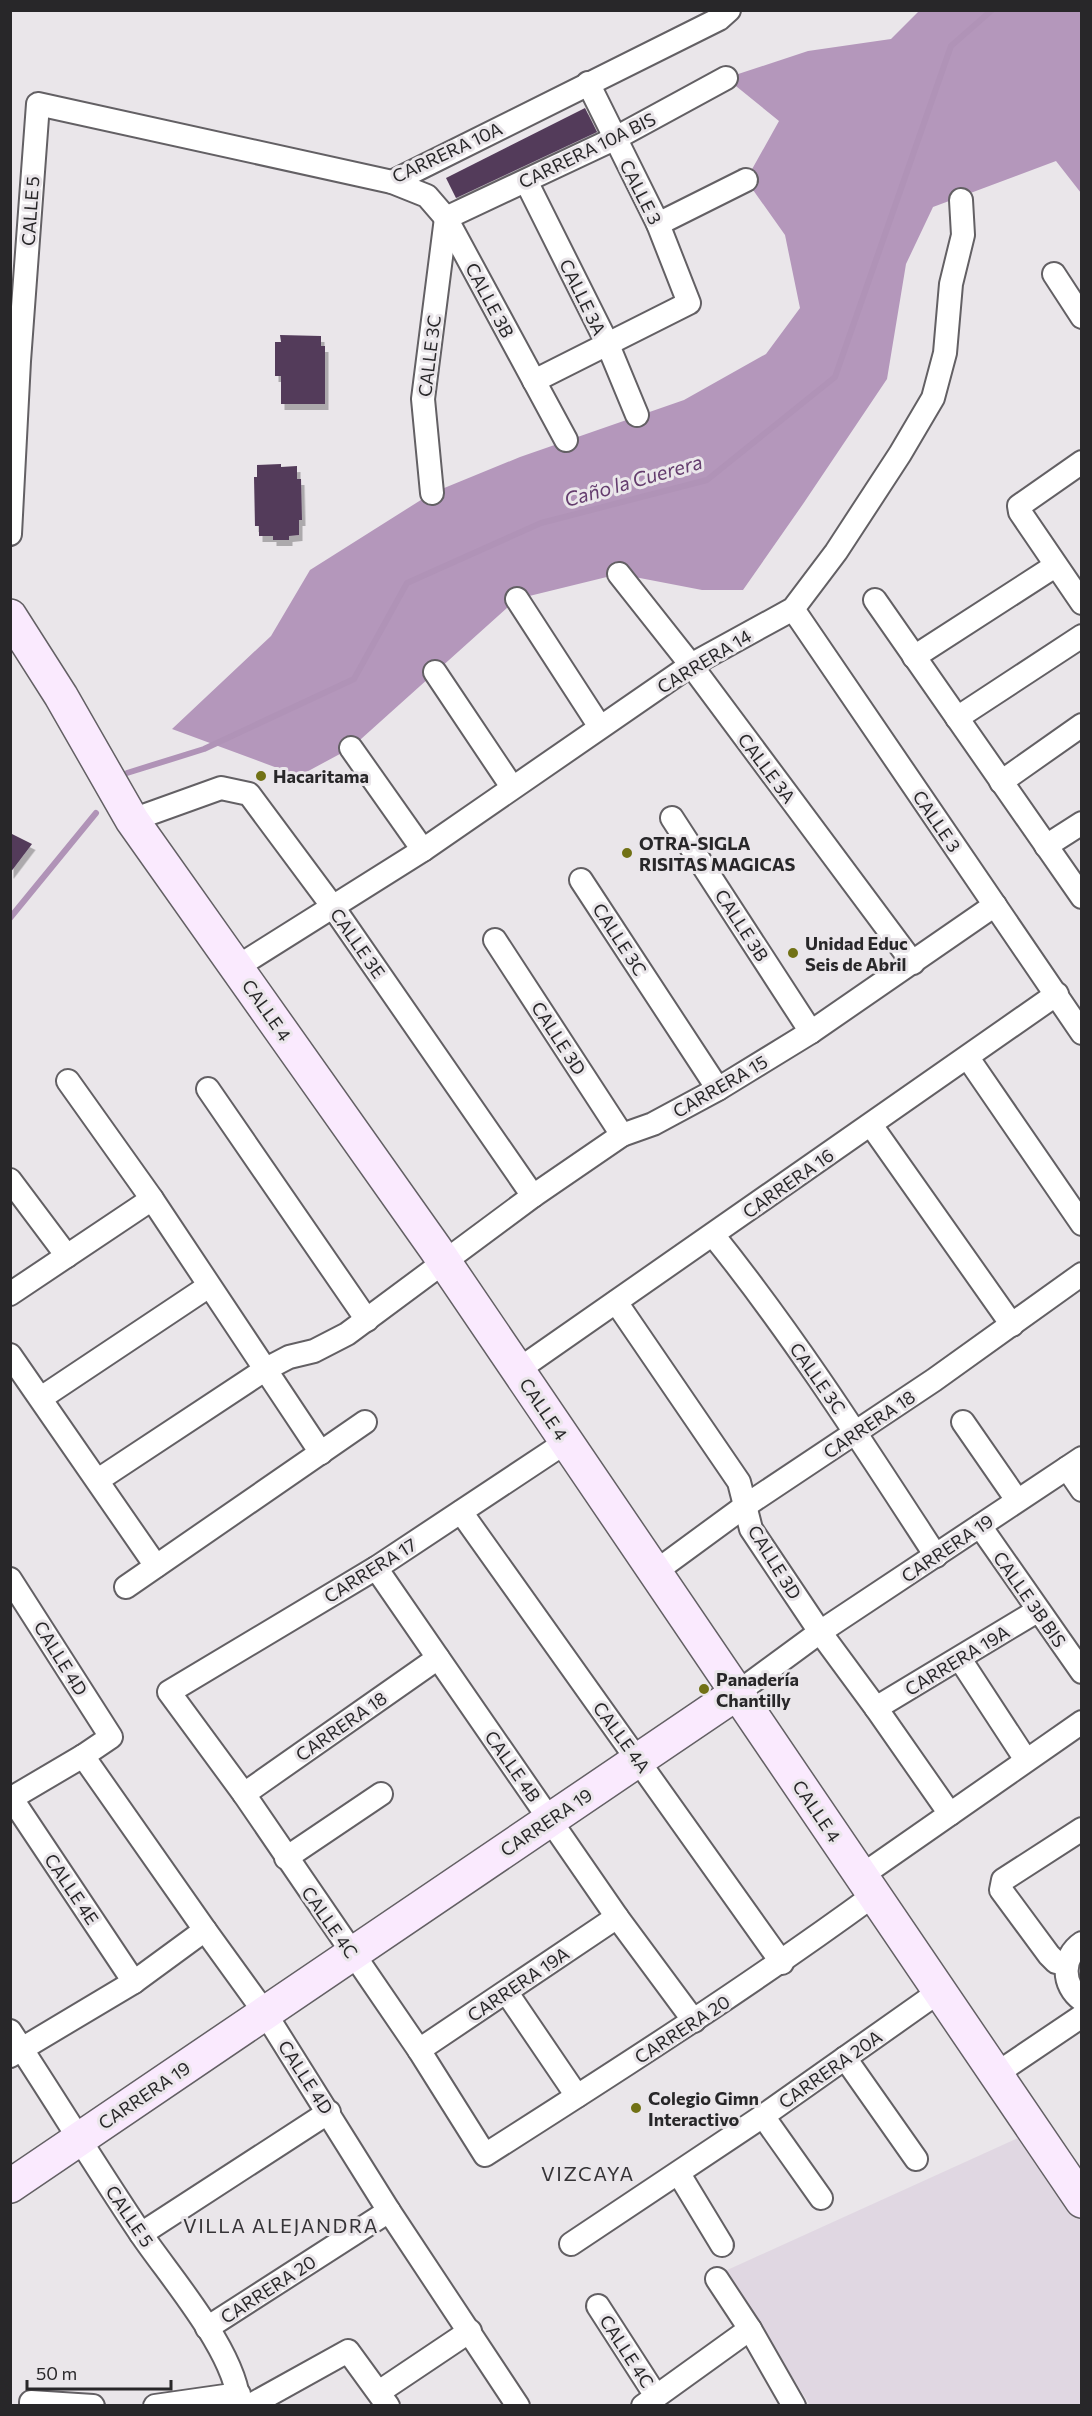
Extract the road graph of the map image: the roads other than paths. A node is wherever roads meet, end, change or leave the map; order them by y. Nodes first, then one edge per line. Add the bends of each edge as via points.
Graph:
1 (729, 10) edge
2 (726, 78) dead end
3 (588, 83) junction
4 (38, 104) joint
5 (614, 139) junction
6 (746, 180) dead end
7 (526, 181) junction
8 (392, 182) junction
9 (961, 200) dead end
10 (446, 218) junction
11 (658, 224) junction
12 (1054, 274) dead end
13 (1082, 317) edge
14 (608, 345) junction
15 (15, 360) edge
16 (534, 381) junction
17 (637, 415) dead end
18 (566, 440) dead end
19 (1082, 462) edge
20 (432, 493) dead end
21 (10, 534) edge
22 (619, 574) dead end
23 (1068, 574) edge
24 (517, 599) dead end
25 (875, 600) dead end
26 (1082, 603) edge
27 (793, 609) junction
28 (10, 616) edge
29 (1082, 636) edge
30 (914, 657) junction
31 (691, 665) junction
32 (435, 672) dead end
33 (957, 718) junction
34 (1082, 725) edge
35 (600, 727) junction
36 (351, 748) dead end
37 (1001, 782) junction
38 (512, 787) junction
39 (672, 818) dead end
40 (132, 820) junction
41 (1082, 823) edge
42 (1046, 846) junction
43 (423, 850) junction
44 (581, 880) dead end
45 (1082, 897) edge
46 (995, 905) junction
47 (333, 907) junction
48 (495, 940) dead end
49 (913, 963) junction
50 (237, 967) junction
51 (1057, 994) junction
52 (811, 1032) junction
53 (1082, 1033) edge
54 (968, 1058) junction
55 (68, 1081) dead end
56 (208, 1089) dead end
57 (717, 1089) junction
58 (871, 1125) junction
59 (622, 1135) junction
60 (10, 1180) edge
61 (533, 1196) junction
62 (152, 1199) junction
63 (1082, 1224) edge
64 (713, 1235) junction
65 (67, 1257) junction
66 (445, 1263) junction
67 (1082, 1274) edge
68 (209, 1286) junction
69 (10, 1294) edge
70 (616, 1302) junction
71 (367, 1320) junction
72 (1012, 1325) junction
73 (10, 1355) edge
74 (266, 1369) junction
75 (518, 1371) junction
76 (41, 1398) junction
77 (364, 1422) dead end
78 (963, 1422) dead end
79 (856, 1434) junction
80 (566, 1442) junction
81 (321, 1453) junction
82 (1074, 1463) edge
83 (98, 1480) junction
84 (1082, 1490) edge
85 (1017, 1500) junction
86 (745, 1506) junction
87 (461, 1512) junction
88 (980, 1526) junction
89 (936, 1556) junction
90 (156, 1566) junction
91 (376, 1568) junction
92 (655, 1572) junction
93 (10, 1579) edge
94 (126, 1587) dead end
95 (1037, 1611) junction
96 (820, 1632) junction
97 (438, 1658) junction
98 (960, 1659) junction
99 (1082, 1672) edge
100 (169, 1692) joint
101 (737, 1693) junction
102 (876, 1708) junction
103 (1082, 1722) edge
104 (83, 1756) junction
105 (638, 1760) junction
106 (1026, 1760) junction
107 (244, 1794) junction
108 (381, 1794) dead end
109 (11, 1798) edge
110 (950, 1814) junction
111 (550, 1820) junction
112 (1082, 1829) edge
113 (286, 1858) junction
114 (868, 1886) junction
115 (616, 1917) junction
116 (205, 1930) junction
117 (1082, 1943) edge
118 (352, 1954) junction
119 (782, 1962) junction
120 (1067, 1964) junction
121 (134, 1982) junction
122 (940, 1992) junction
123 (507, 1993) junction
124 (1082, 2000) edge
125 (265, 2013) junction
126 (1082, 2016) edge
127 (694, 2022) junction
128 (15, 2045) edge
129 (419, 2050) junction
130 (845, 2058) junction
131 (996, 2074) junction
132 (578, 2096) junction
133 (329, 2112) junction
134 (763, 2116) junction
135 (80, 2139) junction
136 (486, 2155) joint
137 (916, 2159) dead end
138 (679, 2174) junction
139 (10, 2186) edge
140 (821, 2198) dead end
141 (1082, 2201) edge
142 (389, 2211) junction
143 (141, 2234) junction
144 (571, 2244) dead end
145 (722, 2245) dead end
146 (717, 2279) dead end
147 (598, 2306) dead end
148 (207, 2328) junction
149 (750, 2329) junction
150 (470, 2331) junction
151 (383, 2399) edge
152 (650, 2401) edge
153 (242, 2402) edge
154 (31, 2404) edge
155 (93, 2406) edge
156 (156, 2406) edge
157 (518, 2406) edge
158 (794, 2406) edge

1 - 3 street, CARRERA 10A
2 - 5 street, CARRERA 10A BIS
3 - 5 street, CALLE 3
3 - 8 street, CARRERA 10A
4 - 8 street, CARRERA 10A
4 - 15 street, CALLE 5
5 - 7 street, CARRERA 10A BIS
5 - 11 street, CALLE 3
6 - 11 street
7 - 10 street, CARRERA 10A BIS
7 - 14 street, CALLE 3A
8 - 10 street, CALLE 3B via 427,196
9 - 27 street, CARRERA 14 via 963,235 951,284 945,353 933,398 836,552
10 - 16 street, CALLE 3B
10 - 20 street, CALLE 3C via 423,399
11 - 14 street, CALLE 3 via 689,303
12 - 13 street
14 - 16 street
14 - 17 street, CALLE 3A
15 - 21 street, CALLE 5
16 - 18 street, CALLE 3B
19 - 23 street via 1019,506
22 - 31 street, CALLE 3A
23 - 26 street
23 - 30 street
24 - 35 street
25 - 30 street
27 - 31 street, CARRERA 14
27 - 46 street, CALLE 3
28 - 40 street, CALLE 4
29 - 33 street
30 - 33 street
31 - 35 street, CARRERA 14
31 - 49 street, CALLE 3A
32 - 38 street
33 - 37 street
34 - 37 street
35 - 38 street, CARRERA 14
36 - 43 street
37 - 42 street
38 - 43 street, CARRERA 14
39 - 52 street, CALLE 3B
40 - 47 street, CALLE 3E via 221,788 249,795
40 - 50 street, CALLE 4
41 - 42 street
42 - 45 street
43 - 47 street, CARRERA 14
44 - 57 street, CALLE 3C
46 - 49 street, CARRERA 15
46 - 51 street, CALLE 3
47 - 50 street, CARRERA 14
47 - 61 street, CALLE 3E
48 - 59 street, CALLE 3D
49 - 52 street, CARRERA 15
50 - 66 street, CALLE 4
51 - 53 street, CALLE 3
51 - 54 street, CARRERA 16
52 - 57 street, CARRERA 15
54 - 58 street, CARRERA 16
54 - 63 street
55 - 62 street
56 - 71 street
57 - 59 street, CARRERA 15 via 653,1124
58 - 64 street, CARRERA 16
58 - 72 street
59 - 61 street, CARRERA 15
60 - 65 street
61 - 66 street, CARRERA 15
62 - 65 street
62 - 68 street
64 - 70 street, CARRERA 16
64 - 79 street, CALLE 3C via 752,1283
65 - 69 street
66 - 71 street, CARRERA 15
66 - 75 street, CALLE 4
67 - 72 street, CARRERA 18
68 - 74 street
68 - 76 street
70 - 75 street, CARRERA 16
70 - 86 street, CALLE 3D via 739,1482
71 - 74 street, CARRERA 15 via 314,1351 289,1357
72 - 79 street, CARRERA 18
73 - 76 street
74 - 81 street
74 - 83 street, CARRERA 15
75 - 80 street, CALLE 4
76 - 83 street
77 - 81 street
78 - 85 street
79 - 86 street, CARRERA 18
79 - 89 street, CALLE 3C
80 - 87 street, CARRERA 17
80 - 92 street, CALLE 4
81 - 90 street
82 - 84 street
82 - 85 street, CARRERA 19
83 - 90 street
85 - 88 street, CARRERA 19
86 - 92 street, CARRERA 18
86 - 96 street, CALLE 3D via 751,1529
87 - 91 street, CARRERA 17
87 - 105 street, CALLE 4A
88 - 89 street, CARRERA 19
88 - 95 street, CALLE 3B BIS
89 - 96 street, CARRERA 19
90 - 94 street
91 - 97 street, CALLE 4B
91 - 100 street, CARRERA 17
92 - 101 street, CALLE 4
93 - 104 street, CALLE 4D via 111,1737
95 - 98 street, CARRERA 19A
95 - 99 street, CALLE 3B BIS
96 - 101 street, CARRERA 19
96 - 102 street, CALLE 3D
97 - 107 street, CARRERA 18
97 - 111 street, CALLE 4B
98 - 102 street, CARRERA 19A
98 - 106 street
100 - 107 street, CALLE 4C
101 - 105 street, CARRERA 19
101 - 114 street, CALLE 4
102 - 110 street, CALLE 3D
103 - 106 street, CARRERA 20
104 - 109 street
104 - 116 street, CALLE 4D
105 - 111 street, CARRERA 19
105 - 119 street, CALLE 4A
106 - 110 street, CARRERA 20
107 - 113 street, CALLE 4C
108 - 113 street
109 - 121 street, CALLE 4E
110 - 114 street, CARRERA 20
111 - 115 street, CALLE 4B
111 - 118 street, CARRERA 19
112 - 120 street via 1000,1884 1049,1955 1056,1962
113 - 118 street, CALLE 4C
114 - 119 street, CARRERA 20
114 - 122 street, CALLE 4
115 - 123 street, CARRERA 19A
115 - 127 street, CALLE 4B
116 - 121 street
116 - 125 street, CALLE 4D
117 - 120 street
118 - 125 street, CARRERA 19
118 - 129 street, CALLE 4C
119 - 127 street, CARRERA 20
120 - 124 street via 1068,1983
121 - 128 street
122 - 130 street, CARRERA 20A
122 - 131 street, CALLE 4
123 - 129 street, CARRERA 19A
123 - 132 street
125 - 133 street, CALLE 4D
125 - 135 street, CARRERA 19
126 - 131 street
127 - 132 street, CARRERA 20
128 - 135 street, CALLE 5
129 - 136 street, CALLE 4C
130 - 134 street, CARRERA 20A
130 - 137 street
131 - 141 street, CALLE 4
132 - 136 street, CARRERA 20
133 - 142 street, CALLE 4D
133 - 143 street
134 - 138 street, CARRERA 20A
134 - 140 street
135 - 139 street, CARRERA 19
135 - 143 street, CALLE 5
138 - 144 street, CARRERA 20A
138 - 145 street
142 - 148 street, CARRERA 20
142 - 150 street, CALLE 4D
143 - 148 street, CALLE 5
146 - 149 street
147 - 152 street, CALLE 4C
148 - 153 street, CALLE 5 via 231,2368
149 - 152 street
149 - 158 street
150 - 151 street
150 - 157 street, CALLE 4D
151 - 153 street via 348,2351
153 - 156 street
154 - 155 street

